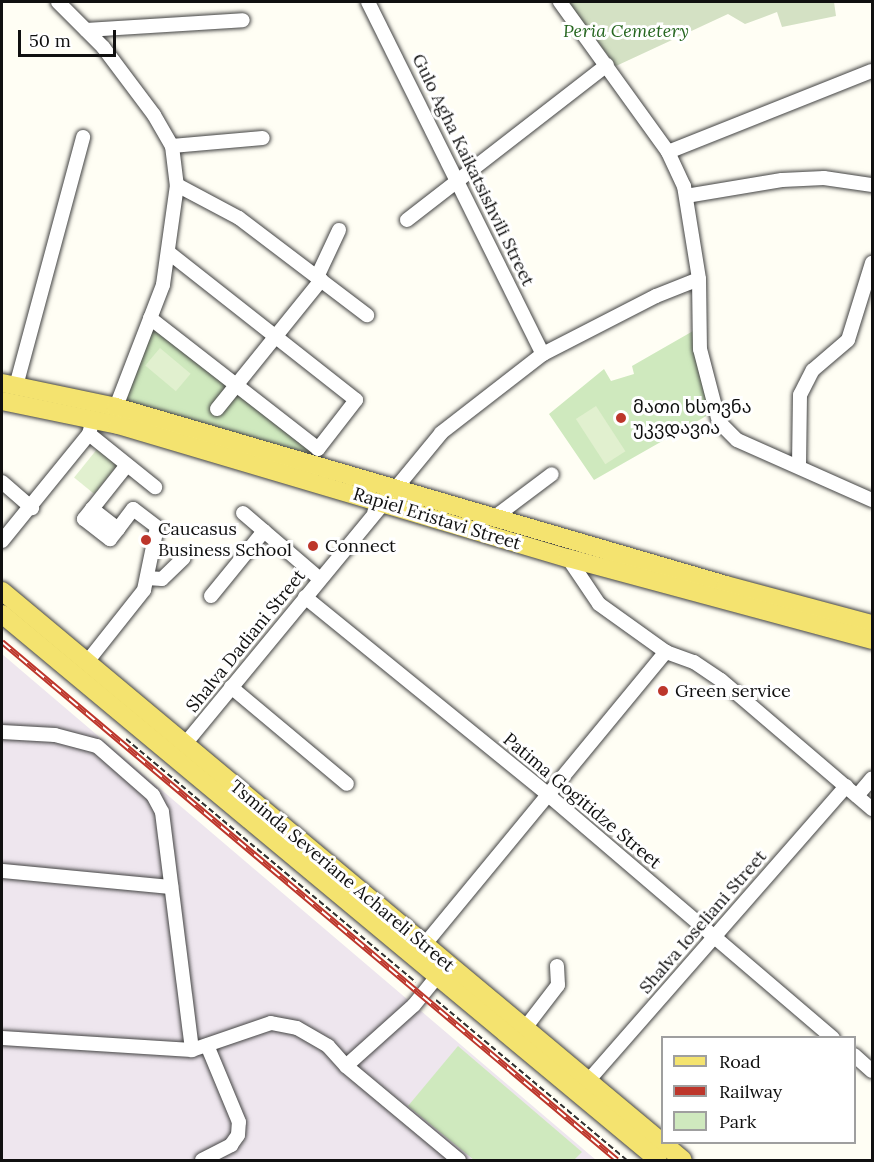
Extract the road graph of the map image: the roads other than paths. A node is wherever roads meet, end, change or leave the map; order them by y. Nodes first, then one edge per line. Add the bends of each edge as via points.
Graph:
1 (58, 2) edge
2 (368, 2) edge
3 (560, 2) edge
4 (243, 20) dead end
5 (86, 30) junction
6 (607, 65) junction
7 (873, 71) edge
8 (83, 137) dead end
9 (263, 138) dead end
10 (172, 146) junction
11 (668, 152) junction
12 (459, 178) junction
13 (177, 185) junction
14 (873, 185) edge
15 (686, 196) junction
16 (407, 220) dead end
17 (339, 230) dead end
18 (169, 253) junction
19 (873, 263) edge
20 (319, 279) junction
21 (699, 279) junction
22 (367, 315) dead end
23 (150, 318) junction
24 (275, 336) junction
25 (543, 354) junction
26 (9, 384) edge
27 (237, 385) junction
28 (2, 401) edge
29 (116, 407) junction
30 (217, 410) dead end
31 (91, 427) junction
32 (127, 465) junction
33 (799, 466) junction
34 (552, 474) dead end
35 (2, 482) edge
36 (154, 487) dead end
37 (394, 487) junction
38 (873, 500) edge
39 (383, 503) junction
40 (32, 508) junction
41 (243, 513) dead end
42 (495, 517) junction
43 (264, 531) junction
44 (2, 541) edge
45 (184, 558) dead end
46 (568, 558) junction
47 (147, 578) junction
48 (320, 579) junction
49 (2, 591) edge
50 (211, 596) dead end
51 (305, 597) junction
52 (2, 614) edge
53 (873, 624) edge
54 (873, 640) edge
55 (666, 652) junction
56 (87, 662) junction
57 (231, 687) junction
58 (2, 732) edge
59 (185, 744) junction
60 (873, 778) edge
61 (347, 784) dead end
62 (846, 786) junction
63 (547, 794) junction
64 (857, 796) junction
65 (873, 808) edge
66 (2, 871) edge
67 (171, 887) junction
68 (714, 936) junction
69 (424, 944) junction
70 (557, 966) dead end
71 (432, 984) junction
72 (525, 1028) junction
73 (831, 1036) edge
74 (2, 1038) edge
75 (207, 1045) junction
76 (192, 1050) junction
77 (856, 1056) edge
78 (346, 1066) junction
79 (873, 1071) edge
80 (588, 1081) junction
81 (665, 1150) edge
82 (205, 1160) edge
83 (459, 1161) edge
84 (683, 1161) edge

1 - 5 street
2 - 12 street, Gulo Agha Kaikatsishvili Street
3 - 6 street
4 - 5 street
5 - 10 street via 154,115
6 - 11 street
6 - 12 street
7 - 11 street
8 - 26 street
9 - 10 street
10 - 13 street
11 - 15 street
12 - 16 street
12 - 25 street, Gulo Agha Kaikatsishvili Street
13 - 18 street
13 - 20 street via 239,218
14 - 15 street via 824,178 782,180
15 - 21 street
17 - 20 street
18 - 23 street
18 - 24 street
19 - 33 street via 848,340 813,370 801,395
20 - 22 street
20 - 24 street
21 - 25 street, Shalva Dadiani Street via 656,296
21 - 33 street via 700,349 719,422 737,440
23 - 27 street
23 - 29 street
24 - 27 street
24 - 27 street via 356,400 318,449
25 - 37 street, Shalva Dadiani Street via 441,434
26 - 29 main road, Rapiel Eristavi Street
27 - 30 street
28 - 31 main road, Rapiel Eristavi Street
29 - 37 main road, Rapiel Eristavi Street
31 - 32 street
31 - 39 main road, Rapiel Eristavi Street
31 - 40 street
32 - 36 street
32 - 47 street via 92,509 118,529 133,509 157,527
33 - 38 street
34 - 42 street
35 - 40 street
37 - 39 street, Shalva Dadiani Street
37 - 42 main road, Rapiel Eristavi Street
39 - 46 main road, Rapiel Eristavi Street
39 - 48 street, Shalva Dadiani Street
40 - 44 street
41 - 43 street
42 - 53 main road, Rapiel Eristavi Street
43 - 48 street
43 - 50 street
45 - 47 street via 162,579
46 - 54 main road, Rapiel Eristavi Street
46 - 55 street via 598,604
47 - 56 street via 144,590
48 - 51 street, Shalva Dadiani Street
49 - 56 main road, Tsminda Severiane Achareli Street
51 - 57 street, Shalva Dadiani Street
51 - 63 street, Patima Gogitidze Street
52 - 71 main road, Tsminda Severiane Achareli Street
55 - 62 street via 694,662 721,680
55 - 63 street
56 - 59 main road, Tsminda Severiane Achareli Street
57 - 59 street, Shalva Dadiani Street
57 - 61 street
58 - 67 street via 55,735 97,746 153,795 162,812
59 - 69 main road, Tsminda Severiane Achareli Street
60 - 64 street
62 - 64 street
62 - 68 street, Shalva Ioseliani Street
63 - 68 street, Patima Gogitidze Street
63 - 69 street
64 - 65 street
66 - 67 street
67 - 76 street
68 - 73 street, Patima Gogitidze Street
68 - 80 street, Shalva Ioseliani Street
69 - 72 main road, Tsminda Severiane Achareli Street
70 - 72 street via 558,985
71 - 78 street
71 - 81 main road, Tsminda Severiane Achareli Street
72 - 80 main road, Tsminda Severiane Achareli Street
74 - 76 street
75 - 76 street
75 - 78 street via 271,1023 297,1028 328,1046
75 - 82 street via 239,1122 238,1136 231,1145
77 - 79 street
78 - 83 street
80 - 81 main road, Tsminda Severiane Achareli Street
81 - 84 main road, Tsminda Severiane Achareli Street

